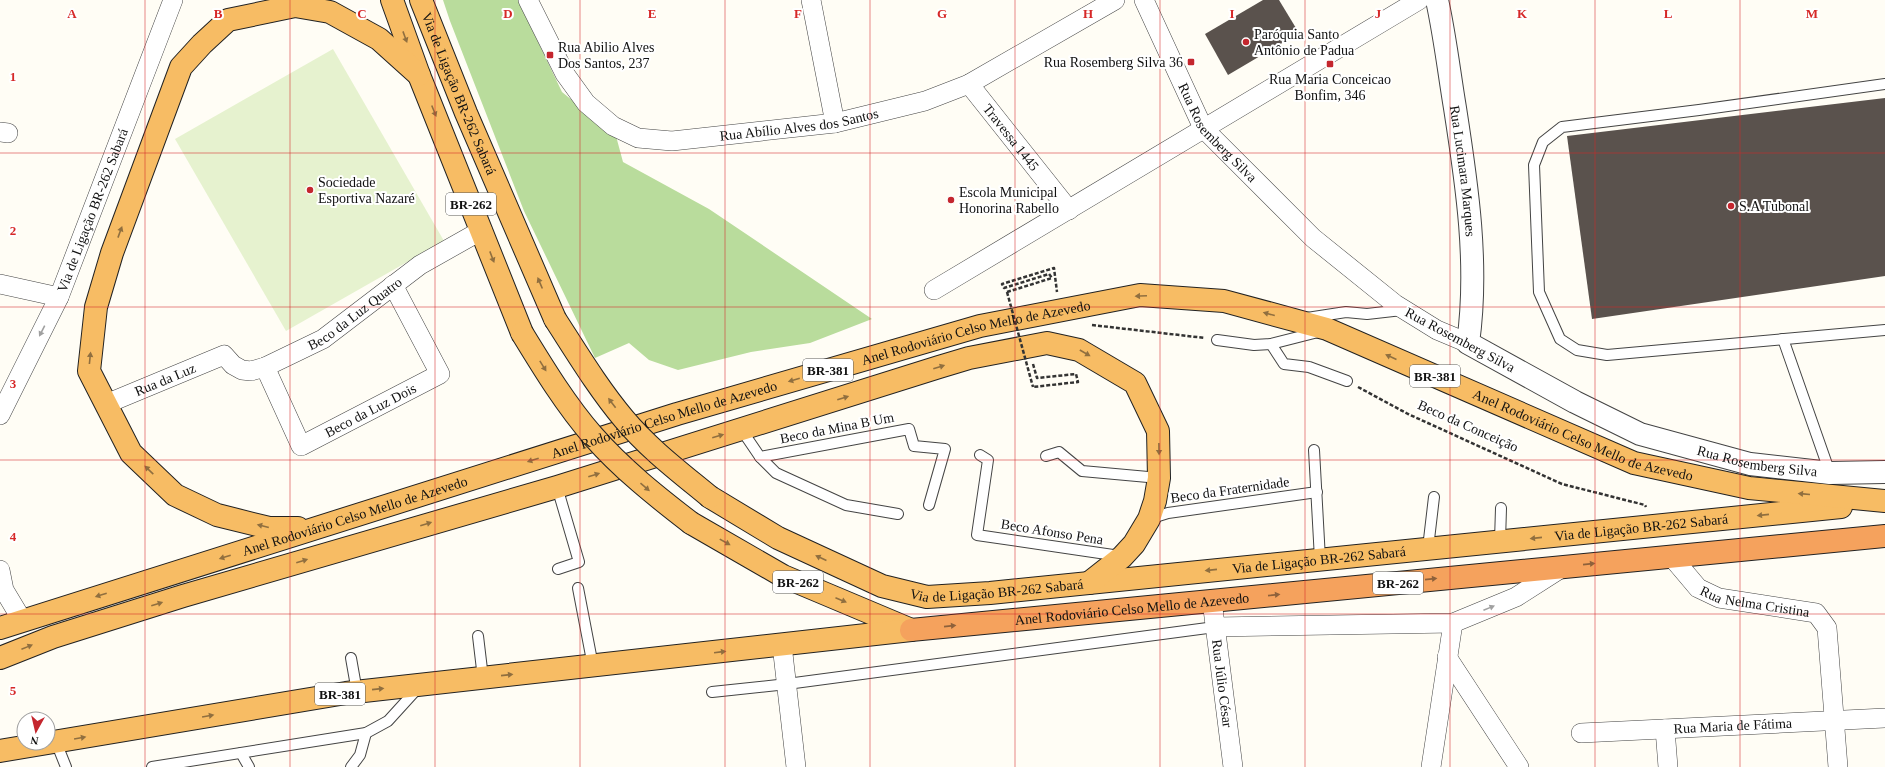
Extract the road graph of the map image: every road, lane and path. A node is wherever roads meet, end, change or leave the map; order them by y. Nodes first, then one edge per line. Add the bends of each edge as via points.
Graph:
1 (173, 0) edge
2 (392, 0) edge
3 (421, 0) edge
4 (528, 0) edge
5 (811, 0) edge
6 (1115, 0) edge
7 (1144, 0) edge
8 (1419, 0) edge
9 (1437, 0) edge
10 (419, 75) junction
11 (968, 84) junction
12 (1885, 84) edge
13 (836, 123) junction
14 (1203, 128) junction
15 (1070, 210) junction
16 (482, 230) junction
17 (0, 284) edge
18 (393, 285) junction
19 (934, 290) dead end
20 (60, 297) junction
21 (1060, 310) junction
22 (1404, 310) junction
23 (1291, 320) junction
24 (1089, 324) dead end
25 (1327, 330) junction
26 (1885, 330) edge
27 (1783, 339) junction
28 (1217, 340) joint
29 (1468, 343) junction
30 (1271, 344) junction
31 (1028, 346) junction
32 (224, 354) joint
33 (265, 367) junction
34 (1347, 381) joint
35 (106, 404) junction
36 (0, 415) edge
37 (741, 429) junction
38 (1314, 450) dead end
39 (980, 455) dead end
40 (1046, 456) dead end
41 (760, 457) junction
42 (1885, 472) edge
43 (1830, 473) junction
44 (1159, 478) junction
45 (557, 487) junction
46 (1317, 492) junction
47 (1835, 497) junction
48 (1434, 498) dead end
49 (1885, 502) edge
50 (929, 505) dead end
51 (1501, 508) dead end
52 (898, 514) dead end
53 (1149, 519) junction
54 (1656, 526) junction
55 (316, 529) junction
56 (1885, 536) edge
57 (1500, 541) junction
58 (1428, 548) junction
59 (1671, 556) junction
60 (1122, 557) junction
61 (1320, 559) junction
62 (1562, 567) junction
63 (558, 569) dead end
64 (0, 570) edge
65 (1089, 583) junction
66 (578, 588) dead end
67 (1212, 601) junction
68 (22, 620) junction
69 (1453, 623) junction
70 (1214, 627) junction
71 (0, 628) edge
72 (911, 630) junction
73 (478, 636) dead end
74 (782, 645) junction
75 (1447, 657) junction
76 (0, 658) edge
77 (351, 658) dead end
78 (593, 666) junction
79 (483, 678) junction
80 (787, 684) junction
81 (420, 685) junction
82 (357, 692) junction
83 (712, 692) dead end
84 (1885, 718) edge
85 (1836, 722) junction
86 (1665, 729) junction
87 (366, 732) junction
88 (1581, 733) dead end
89 (56, 742) joint
90 (16, 748) edge
91 (0, 750) edge
92 (241, 753) junction
93 (66, 767) edge
94 (152, 767) edge
95 (249, 767) edge
96 (351, 767) edge
97 (796, 767) edge
98 (1232, 767) edge
99 (1431, 767) edge
100 (1519, 767) edge
101 (1668, 767) edge
102 (1838, 767) edge

1 - 20 street, Via de Ligação BR-262 Sabará
2 -> 10 highway, Via de Ligação BR-262 Sabará / BR-262
65 -> 3 highway, Via de Ligação BR-262 Sabará / BR-262, bridge via 927,597 875,583 778,538 710,497 668,462 625,420 588,371 555,319 466,113
4 - 13 street, Rua Abílio Alves dos Santos via 565,74 586,103 613,126 638,138 672,141
5 - 13 street
6 - 11 street, Rua Abílio Alves dos Santos
7 - 14 street, Rua Rosemberg Silva
8 - 14 street
9 - 29 street, Rua Lucimara Marques via 1464,166 1473,279
10 -> 16 highway, Via de Ligação BR-262 Sabará / BR-262
35 -> 10 highway via 89,371 96,307 112,253 181,67 202,44 228,20 295,6 330,12 358,27 378,39
11 - 13 street, Rua Abílio Alves dos Santos via 925,102
11 - 15 street, Travessa 1445
12 - 27 lane via 1562,127 1543,142 1534,165 1539,292 1560,339 1577,350 1608,355
14 - 15 street
14 - 22 street, Rua Rosemberg Silva via 1313,238
15 - 19 street
16 - 18 street, Beco da Luz Quatro via 445,250
16 -> 72 highway, Via de Ligação BR-262 Sabará / BR-262, bridge via 522,333 557,388 593,436 644,487 691,523 784,576
17 - 20 street
18 - 33 street, Beco da Luz Quatro via 323,339
18 - 33 street, Beco da Luz Dois via 440,374 301,446
20 -> 36 street, Via de Ligação BR-262 Sabará
23 -> 21 highway, Anel Rodoviário Celso Mello de Azevedo / BR-381 via 1224,301 1140,295
21 - 31 path, bridge via 1054,268 1002,284 1004,288 1049,274 1052,278 1007,292 1033,387 1078,382 1076,374 1037,378
21 -> 55 highway, Anel Rodoviário Celso Mello de Azevedo / BR-381 via 980,326 685,412
22 - 23 lane via 1368,314 1346,312
22 - 29 street, Rua Rosemberg Silva via 1437,330
23 - 25 highway, Anel Rodoviário Celso Mello de Azevedo / BR-381
24 - 28 path
25 - 30 lane
47 -> 25 highway, Anel Rodoviário Celso Mello de Azevedo / BR-381 via 1749,488 1634,463
26 - 27 lane
27 - 43 lane
28 - 30 lane via 1254,345
29 - 43 street, Rua Rosemberg Silva via 1575,402 1640,434 1750,464
30 - 34 lane via 1284,364 1309,367
37 -> 31 highway via 969,358
31 -> 44 highway via 1047,342 1079,350 1135,383 1158,431
32 - 33 street, Beco da Luz Quatro via 233,365 242,370 251,371
32 - 35 street, Rua da Luz
34 - 54 path, Beco da Conceição via 1408,414 1562,484 1645,505
55 -> 35 highway via 269,528 217,515 175,496 131,453
37 - 41 lane
45 -> 37 highway
38 - 46 lane
39 - 60 lane, Beco Afonso Pena via 988,460 977,535
40 - 44 lane via 1059,452 1082,471
41 - 50 lane, Beco da Mina B Um via 909,429 914,446 945,449
41 - 52 lane via 776,473 846,505
42 - 43 street, Rua Rosemberg Silva
43 - 47 street
44 - 53 highway
45 - 63 lane via 579,562
76 -> 45 highway via 53,637 183,596
46 - 53 lane, Beco da Fraternidade via 1168,512
46 - 61 lane
47 - 49 highway, Anel Rodoviário Celso Mello de Azevedo / BR-381
48 - 58 lane
49 -> 54 highway, Via de Ligação BR-262 Sabará / BR-262
51 - 57 lane
53 - 60 highway via 1134,544
54 -> 57 highway, Via de Ligação BR-262 Sabará / BR-262
55 -> 68 highway, Anel Rodoviário Celso Mello de Azevedo / BR-381
56 - 59 highway, Anel Rodoviário Celso Mello de Azevedo / BR-262
57 - 58 highway, Via de Ligação BR-262 Sabará / BR-262
58 - 61 highway, Via de Ligação BR-262 Sabará / BR-262
62 -> 59 highway, Anel Rodoviário Celso Mello de Azevedo / BR-262
59 - 85 street, Rua Nelma Cristina via 1698,588 1719,598 1816,613 1827,628
60 - 65 highway
61 -> 65 highway, Via de Ligação BR-262 Sabará / BR-262
67 -> 62 highway, Anel Rodoviário Celso Mello de Azevedo / BR-262
69 -> 62 street via 1516,597
64 - 68 street via 4,590
66 - 78 lane
67 - 70 street, Rua Júlio César
72 -> 67 highway, Anel Rodoviário Celso Mello de Azevedo / BR-262
68 - 71 highway, Anel Rodoviário Celso Mello de Azevedo / BR-381
69 - 70 street
69 - 75 street
70 - 80 lane
70 - 98 street, Rua Júlio César
72 - 74 highway, Anel Rodoviário Celso Mello de Azevedo / BR-381
73 - 79 lane
78 -> 74 highway, Anel Rodoviário Celso Mello de Azevedo / BR-381
74 - 80 street
75 - 99 street
75 - 100 street
77 - 82 lane
79 -> 78 highway, Anel Rodoviário Celso Mello de Azevedo / BR-381
79 - 81 highway, Anel Rodoviário Celso Mello de Azevedo / BR-381
80 - 83 lane
80 - 97 street
82 -> 81 highway, Anel Rodoviário Celso Mello de Azevedo / BR-381
81 - 87 lane via 388,721
89 -> 82 highway, Anel Rodoviário Celso Mello de Azevedo / BR-381
84 - 85 street, Rua Maria de Fátima
85 - 86 street, Rua Maria de Fátima
85 - 102 street, Rua Nelma Cristina
86 - 88 street, Rua Maria de Fátima
86 - 101 street
87 - 92 lane
87 - 96 lane via 360,755
89 - 93 lane
90 - 91 highway, Anel Rodoviário Celso Mello de Azevedo / BR-381
92 - 94 lane
92 - 95 lane

